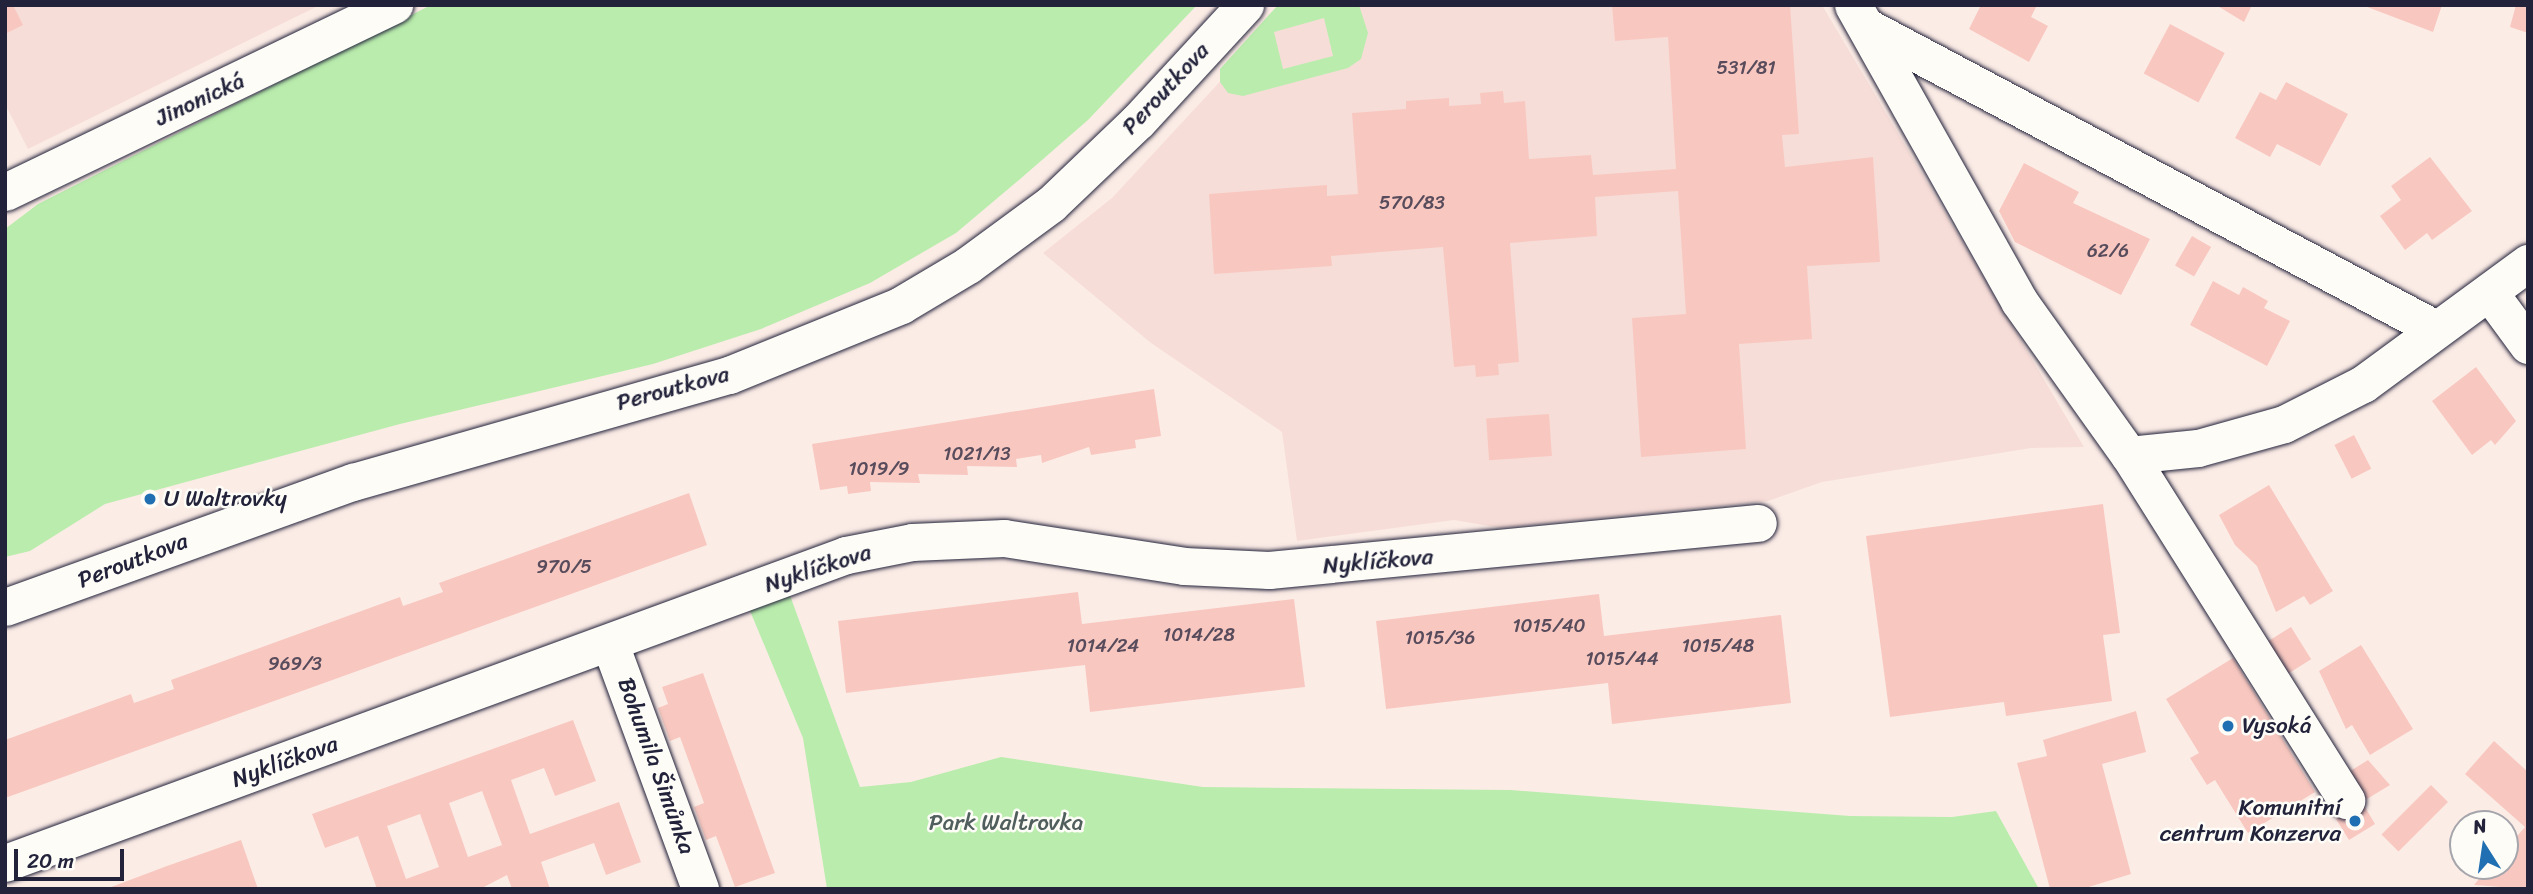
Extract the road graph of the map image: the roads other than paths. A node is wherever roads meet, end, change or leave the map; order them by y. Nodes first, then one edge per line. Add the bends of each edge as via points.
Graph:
1 (394, 5) edge
2 (1245, 5) edge
3 (1860, 16) edge
4 (5, 192) edge
5 (2528, 263) edge
6 (2489, 292) junction
7 (2436, 329) junction
8 (2528, 345) edge
9 (2129, 455) junction
10 (1758, 523) dead end
11 (5, 607) edge
12 (610, 644) junction
13 (2346, 800) dead end
14 (5, 863) edge
15 (700, 889) edge

1 - 4 street, Jinonická
2 - 11 street, Peroutkova via 1138,121 1051,204 968,265 876,317 729,375 353,482
3 - 7 street
3 - 9 street via 2019,301
5 - 6 street
6 - 7 street
6 - 8 street
7 - 9 street via 2363,384 2284,424 2198,448
9 - 13 street
10 - 12 street, Nyklíčkova via 1269,570 1184,566 1004,538 912,542 846,555
12 - 14 street, Nyklíčkova
12 - 15 street, Bohumila Šimůnka

